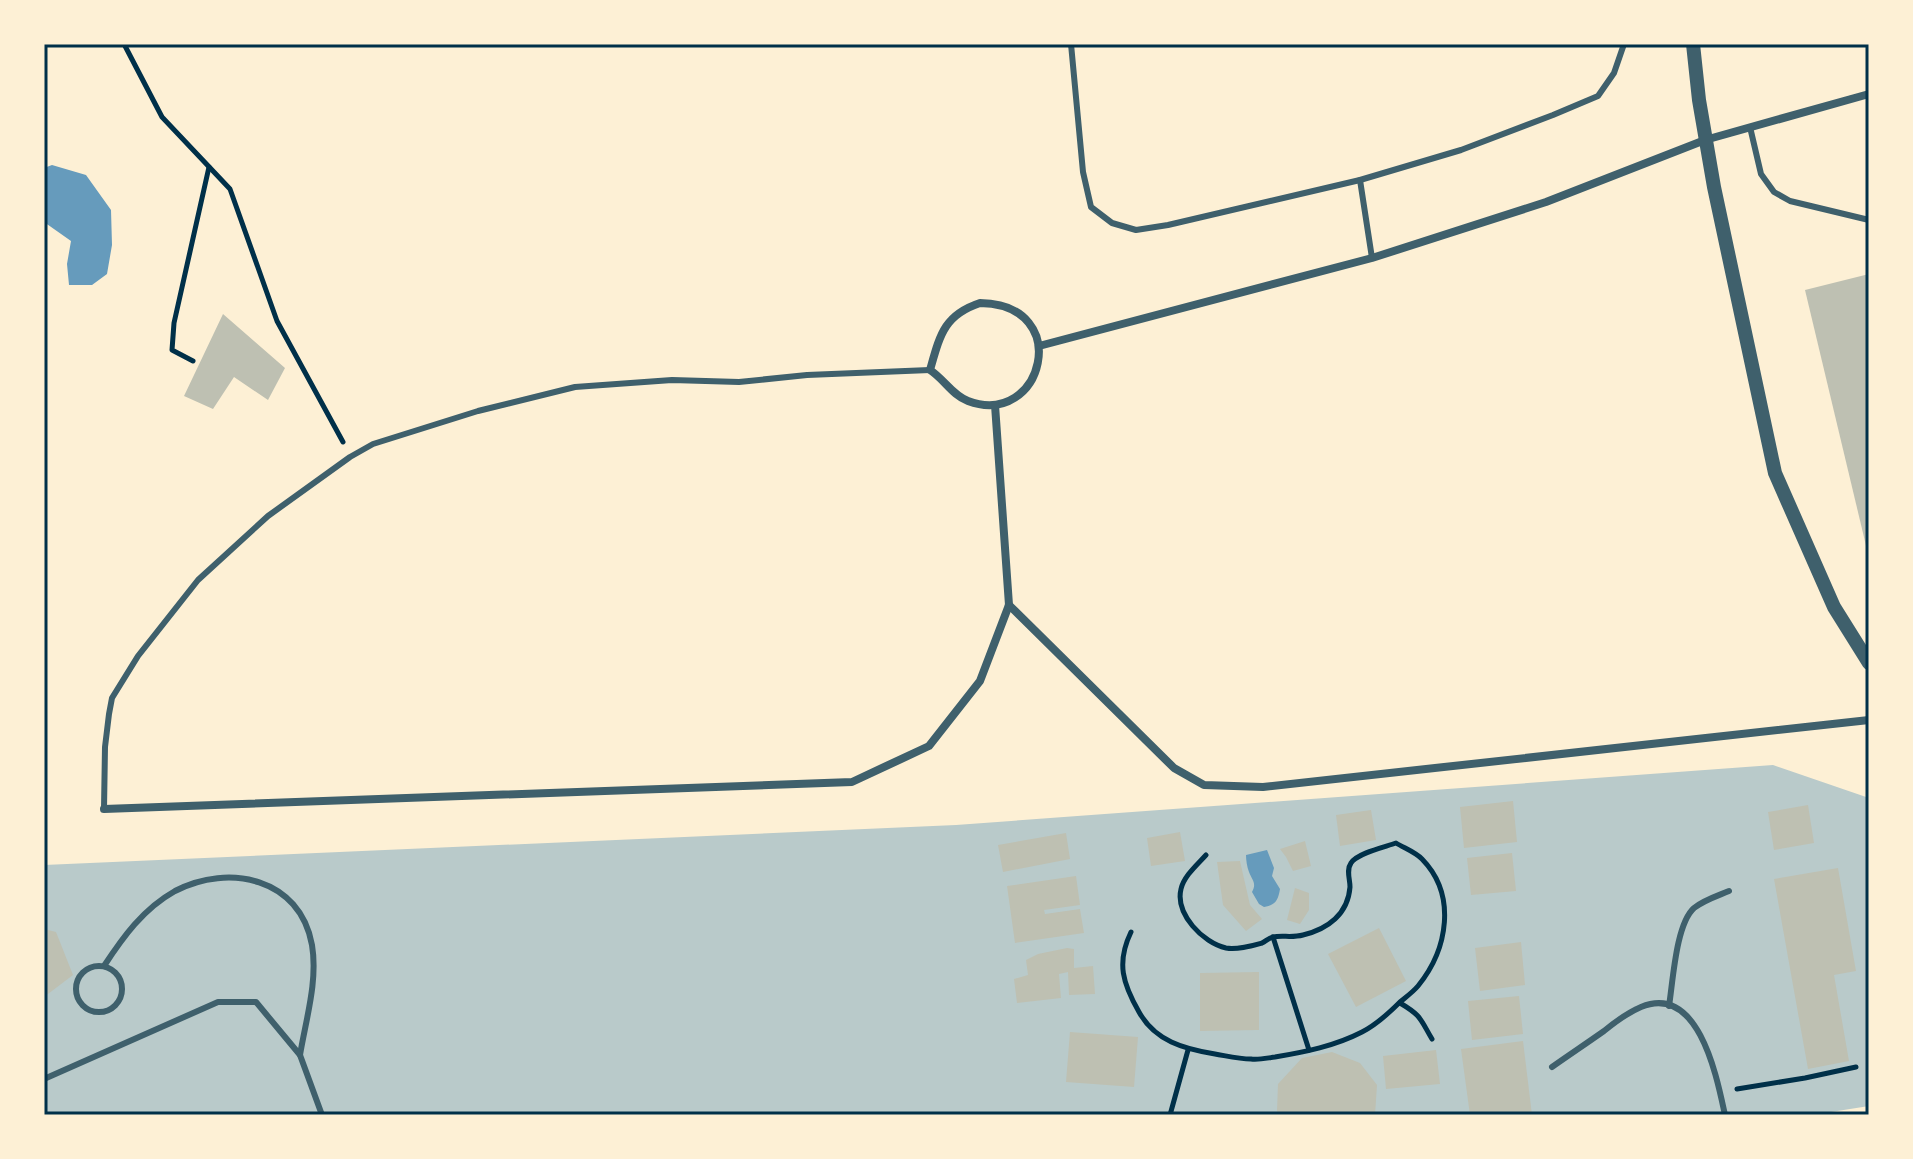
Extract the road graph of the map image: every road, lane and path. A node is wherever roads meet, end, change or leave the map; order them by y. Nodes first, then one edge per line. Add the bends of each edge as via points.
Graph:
1 (124, 44) edge
2 (1071, 44) edge
3 (1624, 44) edge
4 (1693, 44) edge
5 (1869, 94) edge
6 (1750, 127) junction
7 (1705, 140) junction
8 (209, 166) junction
9 (1360, 180) junction
10 (1869, 220) edge
11 (1372, 258) junction
12 (1039, 346) junction
13 (193, 361) dead end
14 (930, 370) junction
15 (995, 405) junction
16 (350, 457) junction
17 (1009, 605) junction
18 (1869, 663) edge
19 (1869, 720) edge
20 (104, 809) joint
21 (1206, 855) dead end
22 (1729, 891) dead end
23 (1131, 932) dead end
24 (1273, 937) junction
25 (104, 966) junction
26 (1400, 1003) junction
27 (1669, 1006) junction
28 (1432, 1039) dead end
29 (1188, 1050) junction
30 (1309, 1050) junction
31 (300, 1055) junction
32 (1552, 1067) dead end
33 (1856, 1067) dead end
34 (44, 1079) edge
35 (1720, 1092) junction
36 (322, 1115) edge
37 (1170, 1115) edge
38 (1725, 1115) edge

1 - 8 path via 162,117
2 - 9 lane via 1091,207 1112,223 1136,230 1168,225
3 - 9 lane via 1614,73 1598,96 1461,150
4 - 7 street
5 - 6 street
6 - 7 street
6 - 10 lane via 1761,174 1774,192 1790,201
7 - 11 street via 1546,202
7 - 18 street via 1775,473 1834,607
8 - 13 path via 174,323 172,350
8 - 16 path via 230,189 277,321
9 - 11 lane
11 - 12 street
12 - 14 street via 1025,318 1012,308 980,303 952,317
12 - 15 street via 1034,377 1011,400
14 - 15 street via 964,400
14 - 16 lane via 575,387 373,444
15 - 17 street
16 - 20 lane via 268,516 198,580 138,656 110,706
17 - 19 street via 1174,768 1204,785 1263,787
17 - 20 street via 980,681 929,746 852,782
21 - 24 path via 1181,889 1192,924 1203,937 1226,948
22 - 27 lane via 1688,915
23 - 29 path via 1122,966 1133,1002 1157,1035
24 - 26 path via 1305,935 1338,918 1346,904 1350,864 1396,843 1421,858 1432,873 1445,917 1444,936 1432,963
24 - 30 path
25 - 25 lane via 83,972 76,986 83,1007 98,1013 113,1008 122,995 120,980
25 - 31 lane via 126,932 175,892 194,883 236,878 272,886 298,911 312,944 313,985
26 - 28 path via 1425,1023
26 - 30 path via 1364,1031
27 - 32 lane via 1639,1008
27 - 35 lane via 1686,1016 1703,1040
29 - 30 path via 1253,1060
29 - 37 path
31 - 34 lane via 256,1002 218,1002
31 - 36 lane
33 - 35 path
35 - 38 lane

